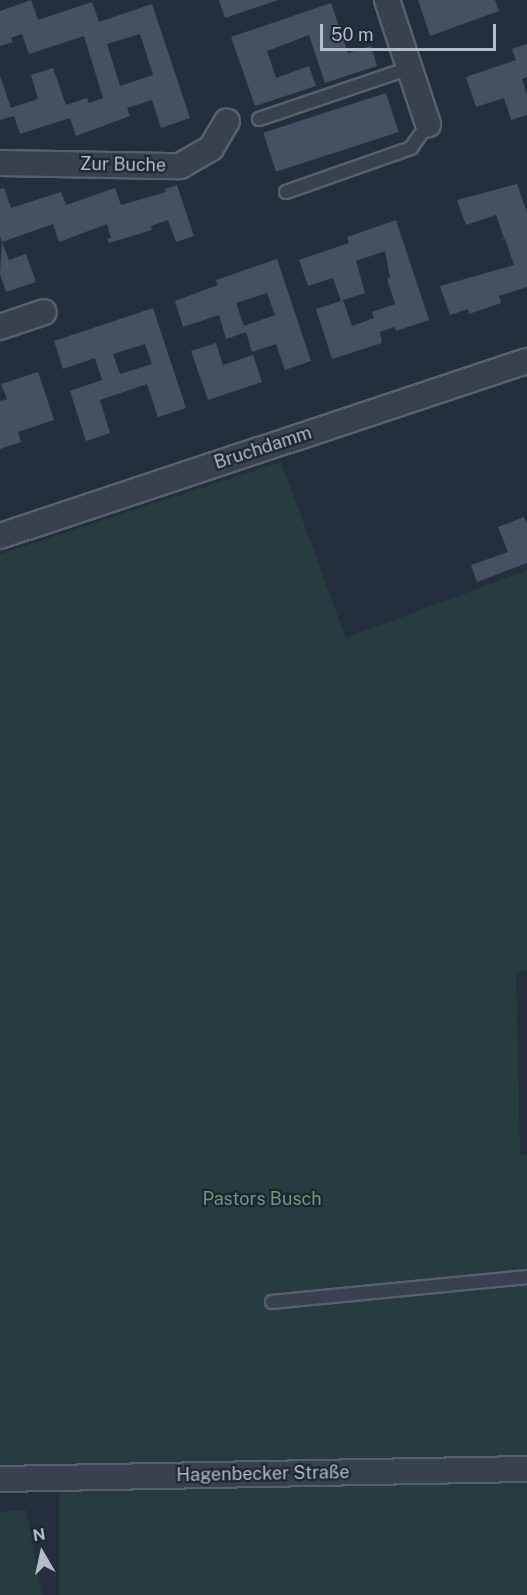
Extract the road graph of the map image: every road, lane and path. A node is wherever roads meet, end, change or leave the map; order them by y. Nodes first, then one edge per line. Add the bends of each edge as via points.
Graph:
1 (387, 0) edge
2 (410, 68) junction
3 (259, 119) dead end
4 (227, 121) dead end
5 (429, 124) joint
6 (0, 163) edge
7 (286, 192) dead end
8 (44, 312) dead end
9 (0, 327) edge
10 (527, 361) edge
11 (0, 536) edge
12 (527, 1277) edge
13 (272, 1302) dead end
14 (527, 1469) edge
15 (0, 1479) edge

1 - 2 street
2 - 3 lane
2 - 5 street
4 - 6 street, Zur Buche via 211,148 180,166
5 - 7 lane via 411,148
8 - 9 street
10 - 11 street, Bruchdamm
12 - 13 lane
14 - 15 street, Hagenbecker Straße

